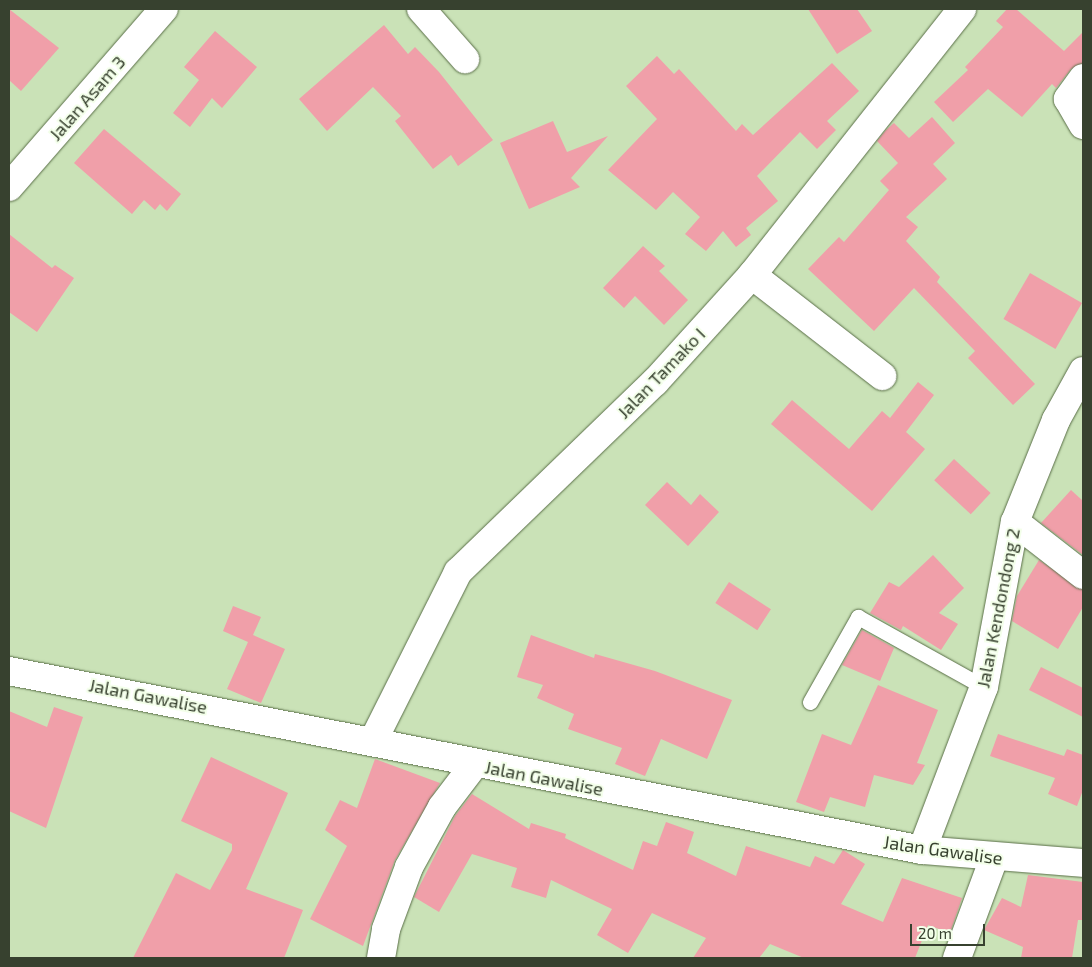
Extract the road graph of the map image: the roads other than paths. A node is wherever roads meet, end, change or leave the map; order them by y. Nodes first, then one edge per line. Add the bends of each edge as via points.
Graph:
1 (164, 9) edge
2 (421, 9) edge
3 (962, 9) edge
4 (465, 59) dead end
5 (1083, 78) edge
6 (1083, 125) edge
7 (9, 187) edge
8 (752, 275) junction
9 (1083, 371) edge
10 (882, 376) dead end
11 (1015, 522) junction
12 (1083, 575) edge
13 (9, 671) edge
14 (984, 687) junction
15 (810, 702) dead end
16 (374, 740) junction
17 (474, 765) junction
18 (922, 850) junction
19 (994, 858) junction
20 (1083, 864) edge
21 (381, 958) edge
22 (957, 958) edge

1 - 7 street, Jalan Asam 3
2 - 4 street
3 - 8 street, Jalan Tamako I
5 - 6 street via 1068,99
8 - 10 street
8 - 16 street, Jalan Tamako I via 655,382 458,572
9 - 11 street, Jalan Kendondong 2 via 1056,420
11 - 12 street
11 - 14 street, Jalan Kendondong 2
13 - 16 street, Jalan Gawalise
14 - 15 lane via 858,617
14 - 18 street, Jalan Kendondong 2
16 - 17 street, Jalan Gawalise
17 - 18 street, Jalan Gawalise
17 - 21 street via 442,807 409,867
18 - 19 street, Jalan Gawalise
19 - 20 street, Jalan Gawalise
19 - 22 street

